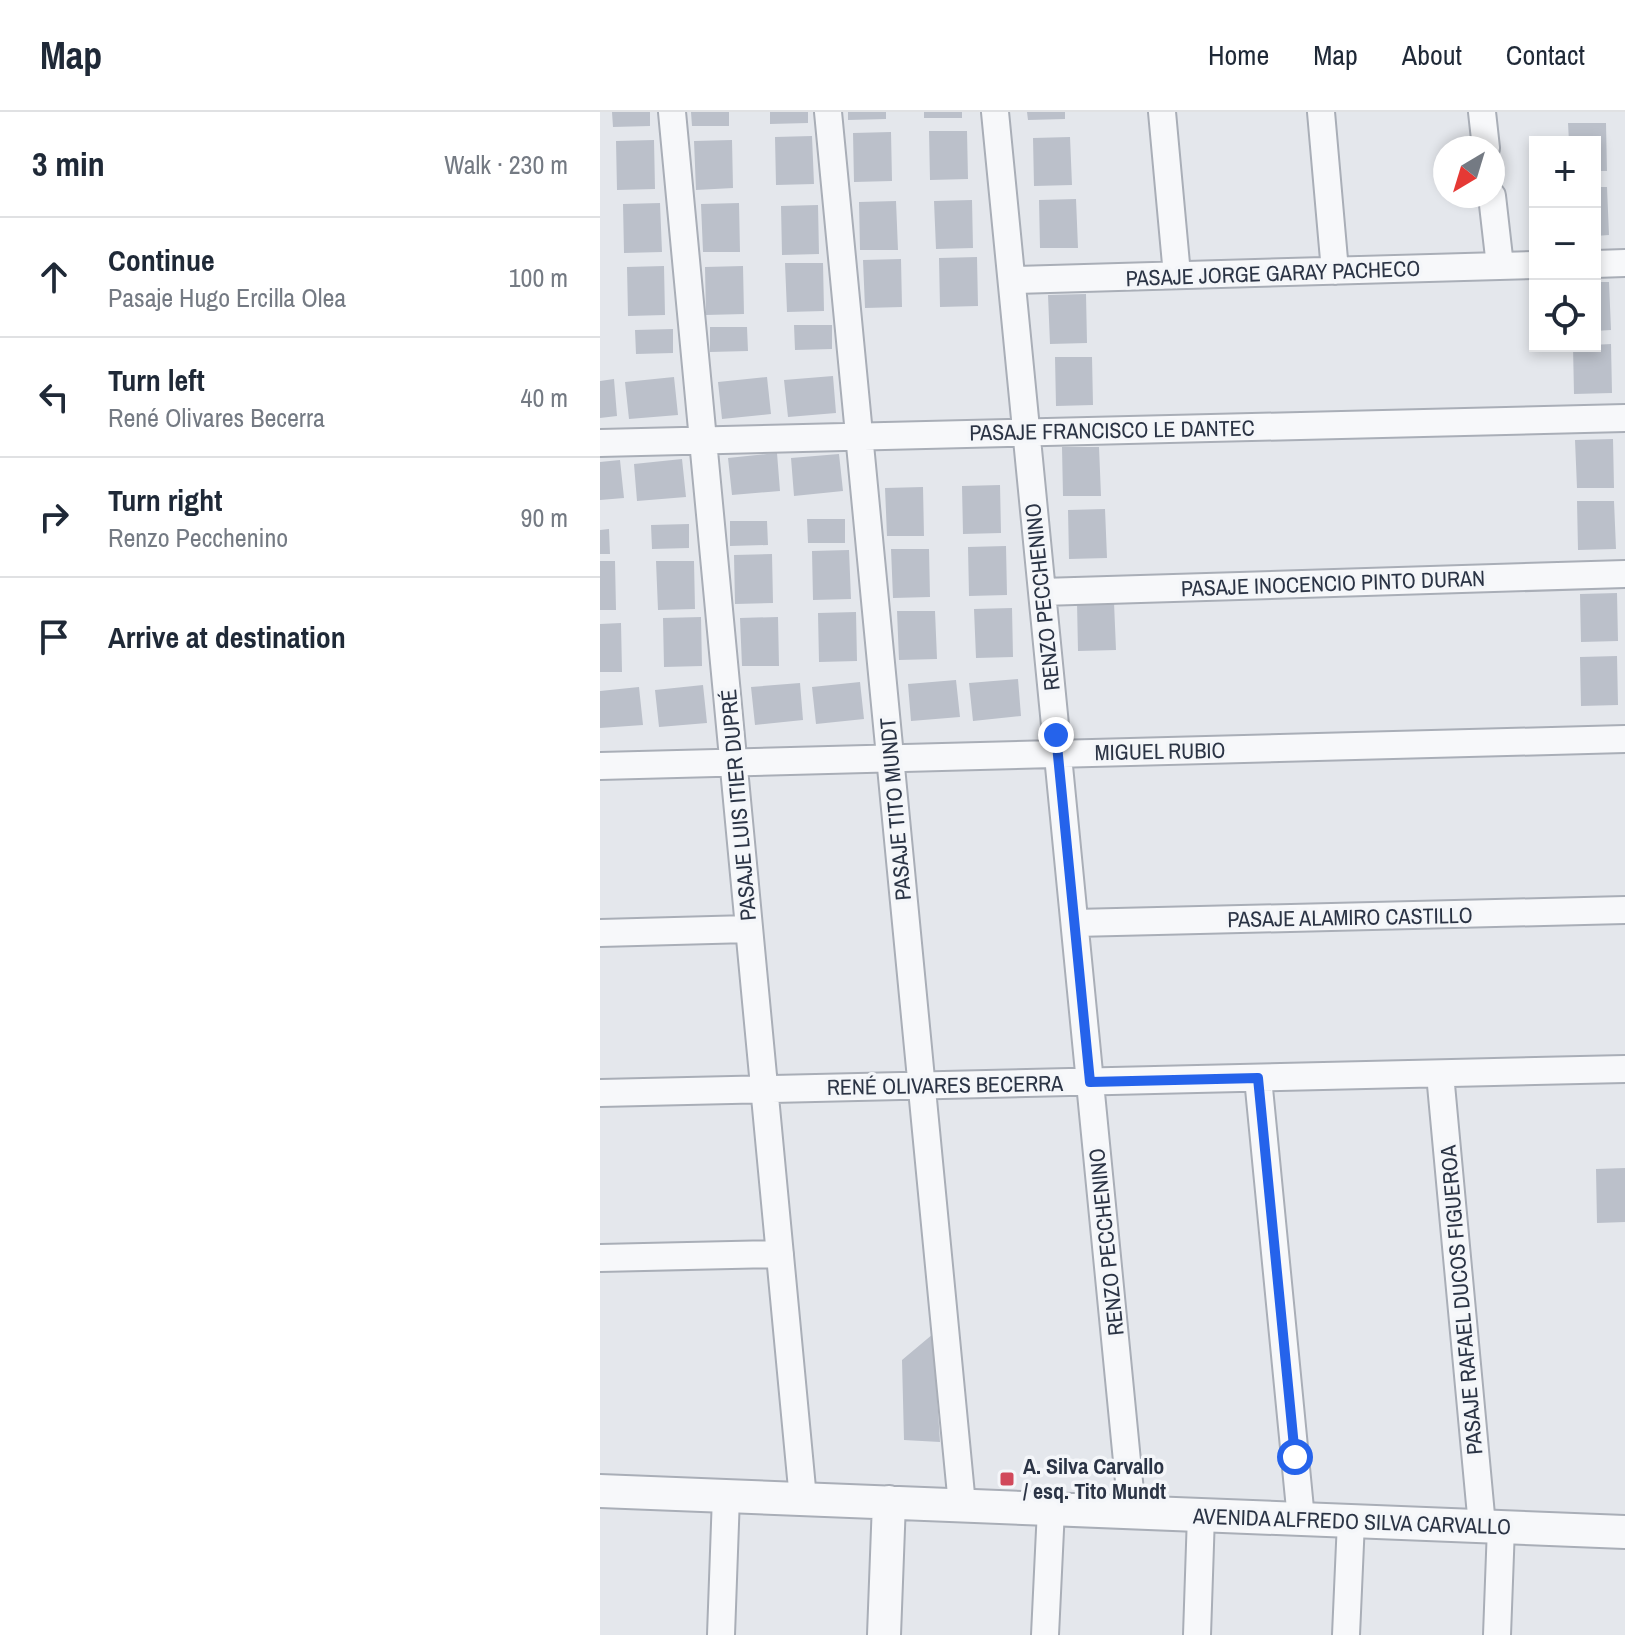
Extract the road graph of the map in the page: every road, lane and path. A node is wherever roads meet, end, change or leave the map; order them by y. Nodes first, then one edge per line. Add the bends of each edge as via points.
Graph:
1 (672, 112) edge
2 (828, 112) edge
3 (995, 112) edge
4 (1162, 112) edge
5 (1321, 112) edge
6 (1482, 112) edge
7 (1485, 136) edge
8 (1493, 208) edge
9 (1625, 263) edge
10 (1601, 264) edge
11 (1529, 265) edge
12 (1500, 266) junction
13 (1335, 271) junction
14 (1177, 275) junction
15 (1012, 280) junction
16 (1625, 418) edge
17 (1026, 433) junction
18 (859, 436) junction
19 (703, 440) junction
20 (600, 443) edge
21 (1625, 574) edge
22 (1042, 592) junction
23 (1625, 739) edge
24 (1058, 752) junction
25 (890, 757) junction
26 (733, 762) junction
27 (600, 766) edge
28 (1625, 910) edge
29 (1075, 923) junction
30 (749, 929) junction
31 (600, 933) edge
32 (1625, 1069) edge
33 (1440, 1074) junction
34 (1258, 1078) junction
35 (1090, 1082) junction
36 (922, 1086) junction
37 (764, 1089) junction
38 (600, 1093) edge
39 (780, 1254) junction
40 (600, 1258) edge
41 (600, 1491) edge
42 (726, 1496) junction
43 (803, 1499) junction
44 (889, 1502) junction
45 (962, 1505) junction
46 (1051, 1509) junction
47 (1132, 1512) junction
48 (1201, 1515) junction
49 (1301, 1519) junction
50 (1351, 1521) junction
51 (1492, 1527) junction
52 (1625, 1532) edge
53 (721, 1635) edge
54 (884, 1635) edge
55 (1045, 1635) edge
56 (1197, 1635) edge
57 (1346, 1635) edge
58 (1497, 1635) edge

1 - 19 street, PASAJE LUIS ITIER DUPRÉ
2 - 18 street, PASAJE TITO MUNDT
3 - 15 street, RENZO PECCHENINO
4 - 14 street
5 - 13 street
6 - 7 street
8 - 12 street
9 - 10 street
11 - 12 street, PASAJE JORGE GARAY PACHECO
12 - 13 street, PASAJE JORGE GARAY PACHECO
13 - 14 street, PASAJE JORGE GARAY PACHECO
14 - 15 street, PASAJE JORGE GARAY PACHECO
15 - 17 street, RENZO PECCHENINO
16 - 17 street, PASAJE FRANCISCO LE DANTEC
17 - 18 street, PASAJE FRANCISCO LE DANTEC
17 - 22 street, RENZO PECCHENINO
18 - 19 street, PASAJE FRANCISCO LE DANTEC
18 - 25 street, PASAJE TITO MUNDT
19 - 20 street, PASAJE FRANCISCO LE DANTEC
19 - 26 street, PASAJE LUIS ITIER DUPRÉ
21 - 22 street, PASAJE INOCENCIO PINTO DURAN
22 - 24 street, RENZO PECCHENINO
23 - 24 street, MIGUEL RUBIO
24 - 25 street, MIGUEL RUBIO
24 - 29 street, RENZO PECCHENINO
25 - 26 street, MIGUEL RUBIO
25 - 36 street, PASAJE TITO MUNDT
26 - 27 street, MIGUEL RUBIO
26 - 30 street, PASAJE LUIS ITIER DUPRÉ
28 - 29 street, PASAJE ALAMIRO CASTILLO
29 - 35 street, RENZO PECCHENINO
30 - 31 street
30 - 37 street, PASAJE LUIS ITIER DUPRÉ
32 - 33 street, RENÉ OLIVARES BECERRA
33 - 34 street, RENÉ OLIVARES BECERRA
33 - 51 street, PASAJE RAFAEL DUCOS FIGUEROA
34 - 35 street, RENÉ OLIVARES BECERRA
34 - 49 street
35 - 36 street, RENÉ OLIVARES BECERRA
35 - 47 street, RENZO PECCHENINO
36 - 37 street, RENÉ OLIVARES BECERRA
36 - 45 street, PASAJE TITO MUNDT
37 - 38 street, RENÉ OLIVARES BECERRA
37 - 39 street, PASAJE LUIS ITIER DUPRÉ
39 - 40 street
39 - 43 street, PASAJE LUIS ITIER DUPRÉ
41 - 42 street, AVENIDA ALFREDO SILVA CARVALLO
42 - 43 street, AVENIDA ALFREDO SILVA CARVALLO
42 - 53 street
43 - 44 street, AVENIDA ALFREDO SILVA CARVALLO
44 - 45 street, AVENIDA ALFREDO SILVA CARVALLO
44 - 54 street
45 - 46 street, AVENIDA ALFREDO SILVA CARVALLO
46 - 47 street, AVENIDA ALFREDO SILVA CARVALLO
46 - 55 street
47 - 48 street, AVENIDA ALFREDO SILVA CARVALLO
48 - 49 street, AVENIDA ALFREDO SILVA CARVALLO
48 - 56 street
49 - 50 street, AVENIDA ALFREDO SILVA CARVALLO
50 - 51 street, AVENIDA ALFREDO SILVA CARVALLO
50 - 57 street
51 - 52 street, AVENIDA ALFREDO SILVA CARVALLO
51 - 58 street, PASAJE RAFAEL DUCOS FIGUEROA

